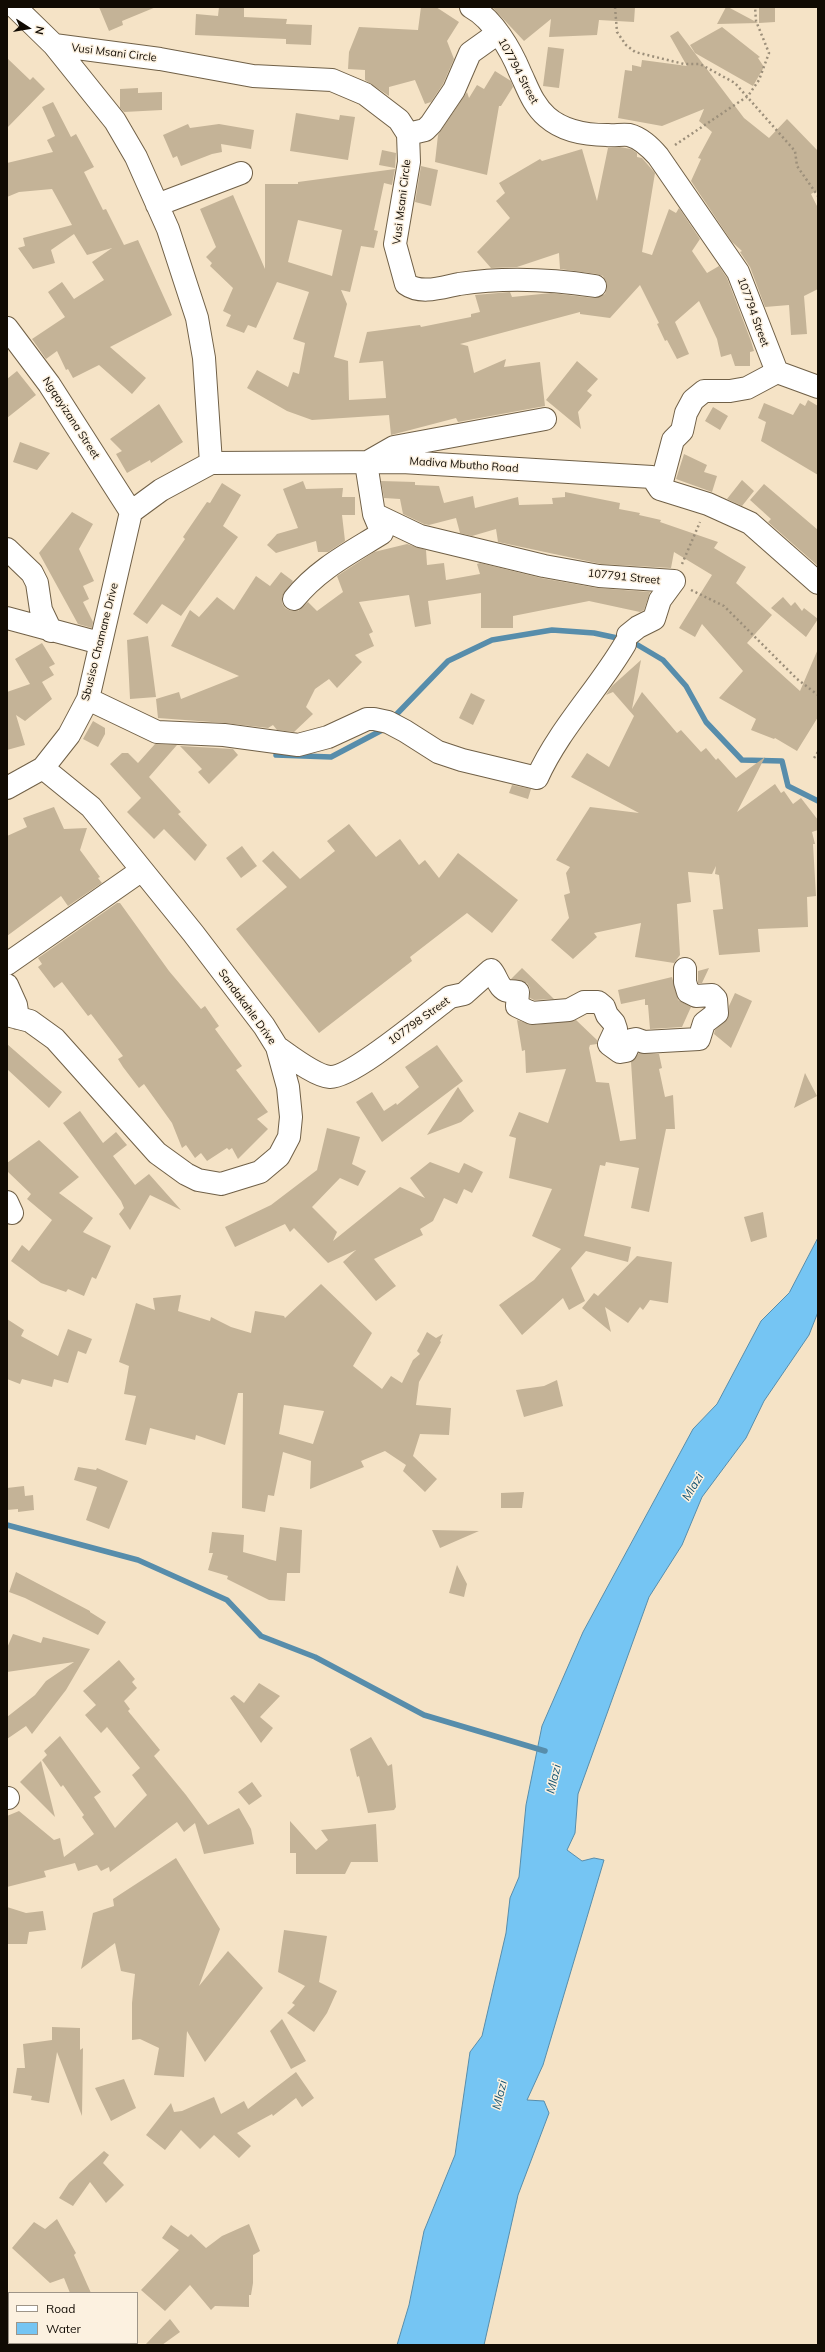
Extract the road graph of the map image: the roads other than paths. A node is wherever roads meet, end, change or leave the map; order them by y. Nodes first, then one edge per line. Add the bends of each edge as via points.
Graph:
1 (14, 7) edge
2 (471, 7) edge
3 (498, 33) junction
4 (54, 45) junction
5 (408, 134) junction
6 (241, 173) dead end
7 (157, 205) junction
8 (596, 286) dead end
9 (7, 328) edge
10 (777, 372) junction
11 (818, 387) edge
12 (545, 419) dead end
13 (211, 463) junction
14 (366, 464) junction
15 (660, 490) junction
16 (131, 512) junction
17 (374, 514) junction
18 (7, 549) edge
19 (818, 583) edge
20 (294, 599) dead end
21 (7, 618) edge
22 (51, 631) junction
23 (100, 643) junction
24 (88, 699) junction
25 (43, 768) junction
26 (7, 788) edge
27 (142, 870) junction
28 (7, 964) edge
29 (685, 970) dead end
30 (7, 985) edge
31 (12, 1017) edge
32 (277, 1047) junction

1 - 4 street
2 - 3 street, 107794 Street
3 - 5 street via 470,53 454,90 432,124 425,130
3 - 10 street, 107794 Street via 520,71 528,91 546,116 563,127 587,134 628,135 646,143 658,156 738,272
4 - 5 street, Vusi Msani Circle via 160,59 253,76 332,80 352,87 383,107 399,120
4 - 7 street via 115,121 136,157
5 - 8 street, Vusi Msani Circle via 409,162 395,244 406,284 418,290 494,279 528,278
6 - 7 street
7 - 13 street via 168,229 197,318 204,358
9 - 16 street, Ngqayizana Street via 49,384
10 - 11 street
10 - 15 street via 747,388 704,391 693,400 682,431 673,440
12 - 14 street via 394,447
13 - 14 street, Madiva Mbutho Road
13 - 16 street via 161,490
14 - 15 street, Madiva Mbutho Road via 402,462 652,477
14 - 17 street
15 - 19 street, Madiva Mbutho Road via 708,504 750,523
16 - 23 street, Sbusiso Chamane Drive
17 - 20 street via 382,533 326,567 308,581
17 - 24 street, 107791 Street via 420,536 544,566 599,576 674,581 660,600 654,619 638,627 627,639 608,672 582,704 547,756 537,778 438,752 388,722 374,719 367,719 310,743 292,744 224,735 157,732
18 - 22 street via 32,572 37,583 40,610
21 - 22 street
22 - 23 street
23 - 24 street, Sbusiso Chamane Drive
24 - 25 street, Sbusiso Chamane Drive via 69,735
25 - 26 street, Sbusiso Chamane Drive
25 - 27 street, Sandakahle Drive via 91,807
27 - 28 street
27 - 32 street, Sandakahle Drive
29 - 32 street, 107798 Street via 688,992 696,996 712,995 716,999 716,1013 704,1023 699,1039 644,1042 636,1039 631,1040 626,1051 620,1052 609,1044 616,1029 604,1006 598,1002 584,1002 569,1010 532,1013 517,1006 518,992 507,991 499,984 491,970 464,994 450,997 360,1065 342,1075 321,1075
30 - 31 street via 16,1006
31 - 32 street, Sandakahle Drive via 30,1022 55,1038 157,1153 186,1174 210,1183 234,1181 260,1172 279,1156 289,1138 291,1117 288,1087

